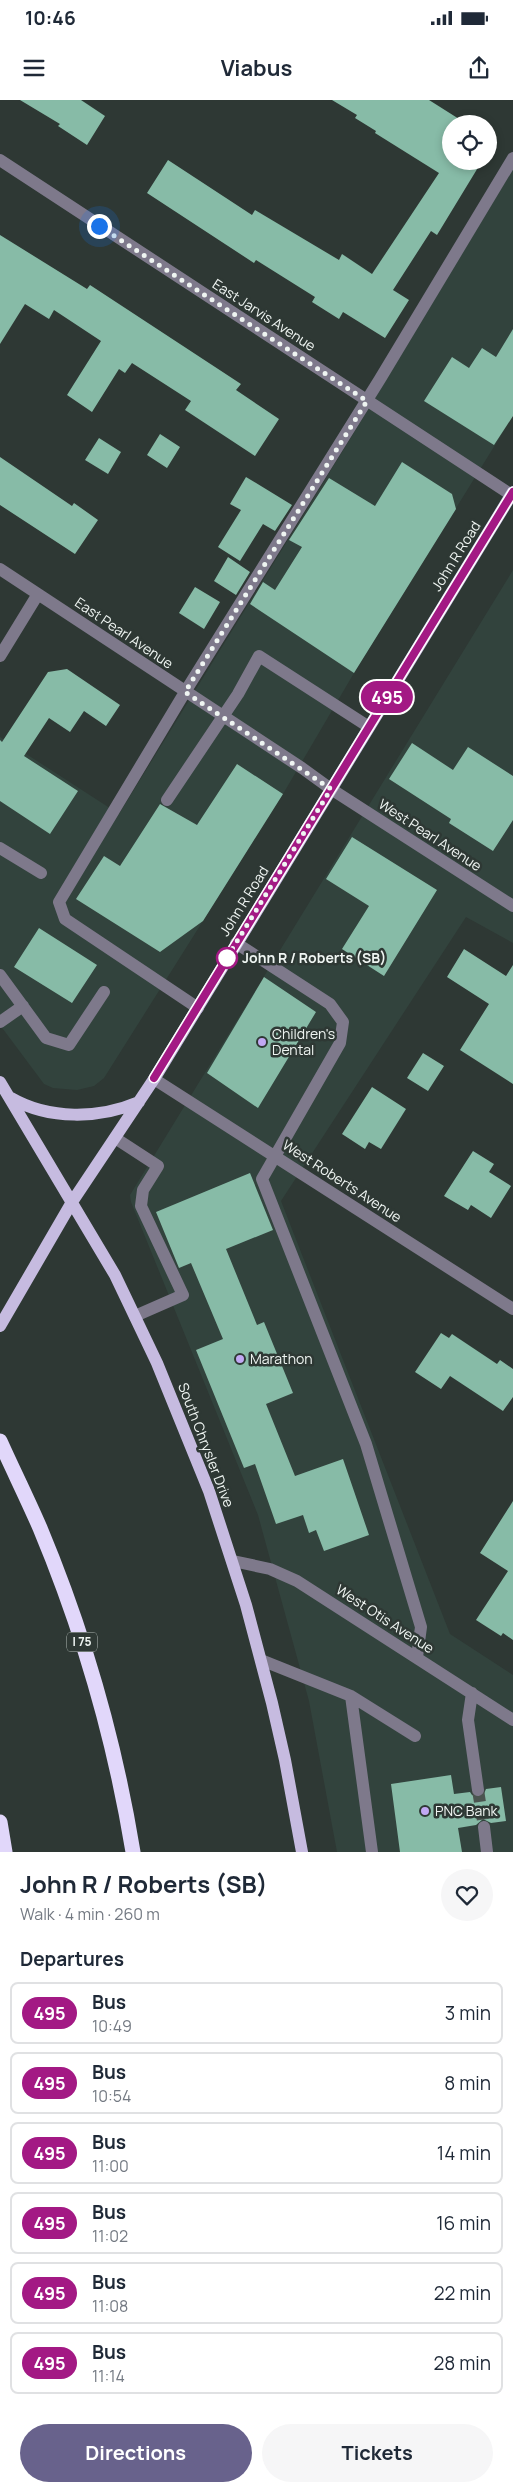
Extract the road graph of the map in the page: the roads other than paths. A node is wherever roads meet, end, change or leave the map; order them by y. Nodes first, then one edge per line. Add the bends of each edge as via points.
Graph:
1 (513, 158) edge
2 (0, 160) edge
3 (367, 401) junction
4 (512, 494) edge
5 (0, 569) edge
6 (38, 594) junction
7 (0, 656) edge
8 (185, 692) junction
9 (223, 717) junction
10 (369, 727) junction
11 (331, 789) junction
12 (167, 800) dead end
13 (0, 848) edge
14 (41, 873) dead end
15 (513, 906) edge
16 (236, 943) junction
17 (0, 976) edge
18 (104, 992) dead end
19 (23, 1006) junction
20 (198, 1008) junction
21 (0, 1022) edge
22 (154, 1078) junction
23 (0, 1082) edge
24 (11, 1098) junction
25 (138, 1102) junction
26 (115, 1138) junction
27 (274, 1155) junction
28 (72, 1202) junction
29 (513, 1309) edge
30 (135, 1316) junction
31 (0, 1326) edge
32 (0, 1441) edge
33 (233, 1561) junction
34 (417, 1657) junction
35 (260, 1660) junction
36 (472, 1693) junction
37 (351, 1696) junction
38 (513, 1720) edge
39 (415, 1736) dead end
40 (478, 1790) tunnel mouth
41 (0, 1822) edge
42 (484, 1827) tunnel mouth
43 (5, 1852) edge
44 (133, 1852) edge
45 (302, 1852) edge
46 (372, 1852) edge
47 (487, 1852) edge

1 - 3 street
2 - 3 street, East Jarvis Avenue
3 - 4 street, East Jarvis Avenue
3 - 8 street
4 - 10 main road, John R Road
5 - 6 street, East Pearl Avenue
6 - 7 street
6 - 8 street, East Pearl Avenue
8 - 9 street, East Pearl Avenue
8 - 20 street via 60,902 65,919
9 - 10 street via 259,656
9 - 11 street, East Pearl Avenue
9 - 12 street
10 - 11 main road, John R Road
11 - 15 street, West Pearl Avenue
11 - 16 main road, John R Road
13 - 14 street
16 - 20 main road, John R Road
16 - 27 street via 330,1004 344,1022 340,1043
17 - 19 street
18 - 19 street via 69,1045 46,1038
19 - 21 street
20 - 22 main road, John R Road
22 - 25 main road, John R Road
22 - 27 street, West Roberts Avenue
23 - 24 main road, South Chrysler Drive
24 - 25 main road via 22,1105 90,1116 120,1110
24 - 28 main road, South Chrysler Drive
25 - 26 main road, John R Road
26 - 28 main road, John R Road
26 - 30 street via 158,1166 143,1190 140,1206 183,1295
27 - 29 street, West Roberts Avenue
27 - 34 street via 262,1179 366,1444 421,1627
28 - 30 main road, South Chrysler Drive
28 - 31 main road, John R Road
30 - 33 main road, South Chrysler Drive via 209,1491
32 - 44 highway, I 75 via 40,1528 82,1643 123,1789
33 - 34 street, West Otis Avenue via 270,1568 288,1576
33 - 35 main road, South Chrysler Drive
34 - 36 street, West Otis Avenue
35 - 37 street
35 - 45 main road, South Chrysler Drive via 286,1760
36 - 38 street, West Otis Avenue
36 - 40 street via 468,1720
37 - 39 street
37 - 46 street
41 - 43 highway
42 - 47 street

